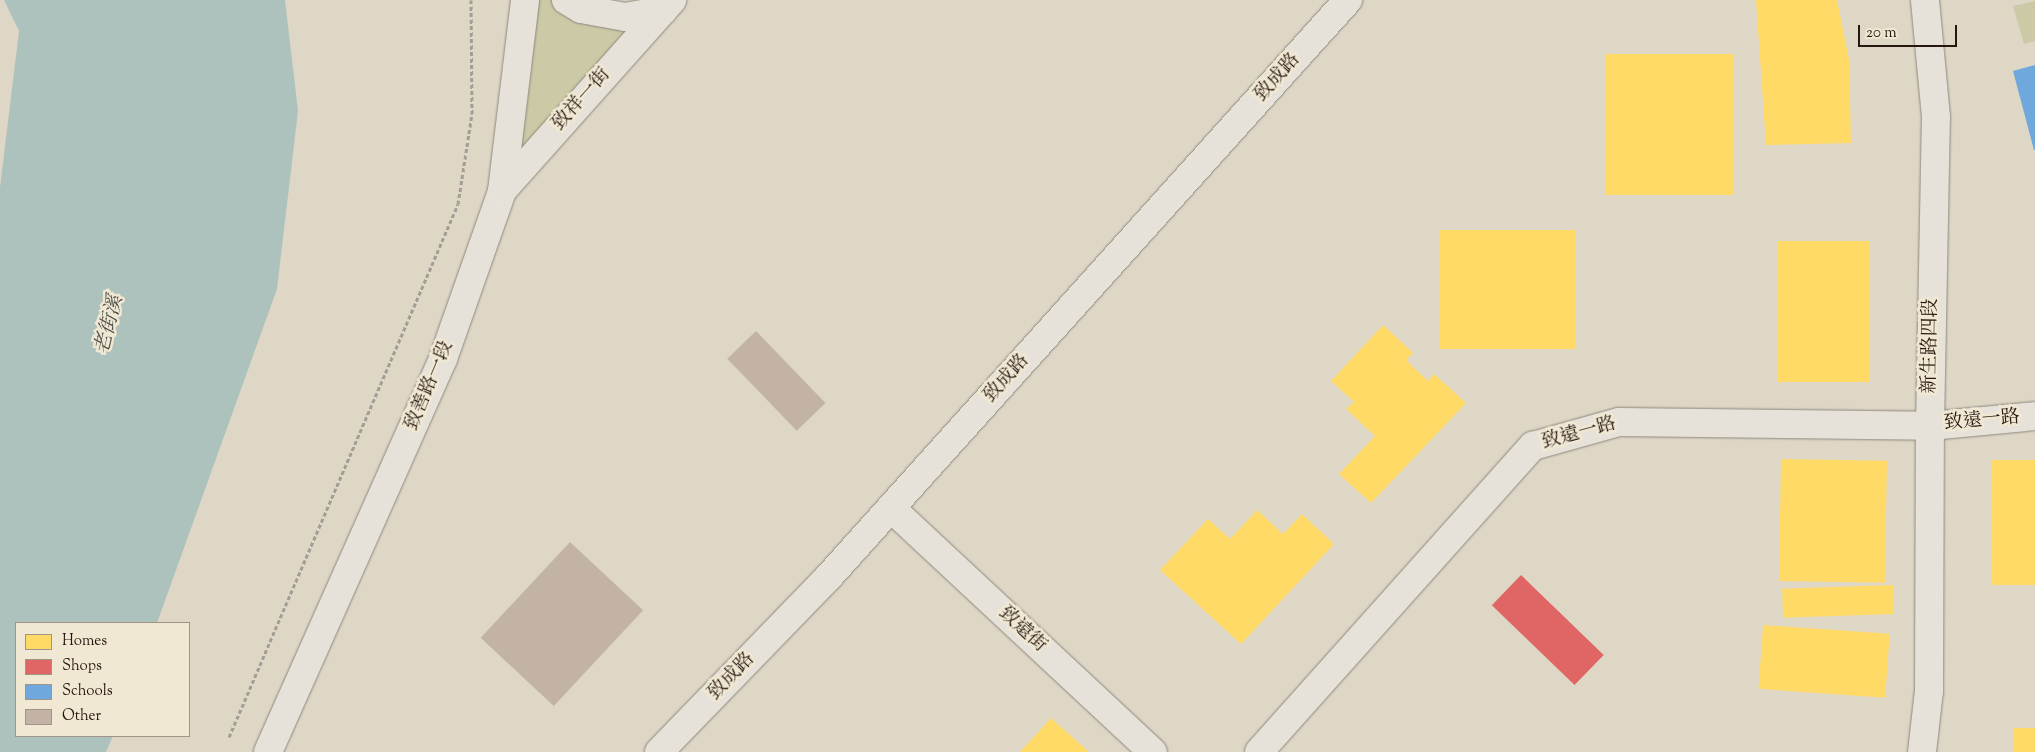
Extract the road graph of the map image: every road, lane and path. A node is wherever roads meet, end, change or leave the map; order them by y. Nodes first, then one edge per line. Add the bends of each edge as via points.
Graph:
1 (471, 0) edge
2 (525, 0) edge
3 (566, 0) edge
4 (1348, 0) edge
5 (1925, 0) edge
6 (668, 5) edge
7 (502, 191) junction
8 (2035, 416) edge
9 (1930, 426) junction
10 (891, 508) junction
11 (229, 738) dead end
12 (268, 752) edge
13 (658, 752) edge
14 (1152, 752) edge
15 (1259, 752) edge
16 (1922, 752) edge

1 - 11 path via 472,114 458,204
2 - 7 street, 致善路一段
3 - 6 street, 致祥一街 via 581,9 625,17
4 - 10 street, 致成路
5 - 9 street, 新生路四段 via 1936,117
6 - 7 street, 致祥一街
7 - 12 street, 致善路一段 via 443,359
8 - 9 street, 致遠一路
9 - 15 street, 致遠一路 via 1619,422 1533,446
9 - 16 street, 新生路四段 via 1928,692
10 - 13 street, 致成路 via 825,581
10 - 14 street, 致遠街

